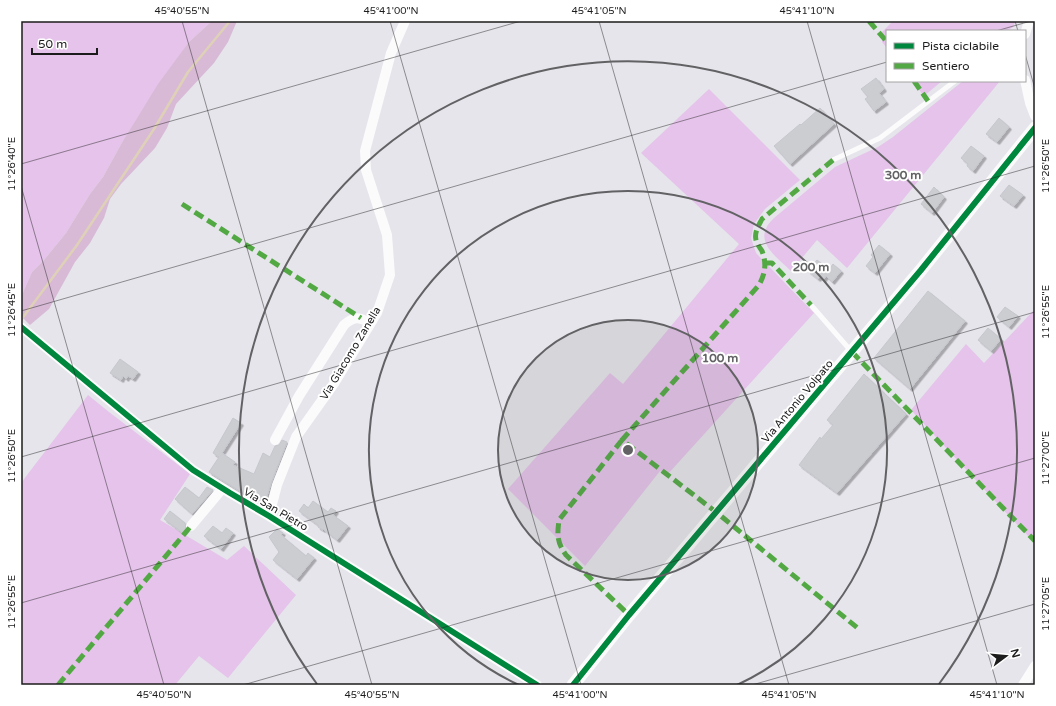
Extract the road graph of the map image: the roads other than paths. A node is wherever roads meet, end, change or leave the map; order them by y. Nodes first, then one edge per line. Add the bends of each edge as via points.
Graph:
1 (406, 21) edge
2 (1029, 21) edge
3 (1026, 31) edge
4 (954, 82) edge
5 (1025, 82) edge
6 (1035, 116) edge
7 (1035, 128) edge
8 (833, 160) dead end
9 (811, 305) dead end
10 (370, 323) junction
11 (23, 329) edge
12 (852, 352) junction
13 (275, 440) dead end
14 (222, 489) junction
15 (268, 516) junction
16 (192, 524) dead end
17 (1035, 666) edge
18 (537, 685) edge
19 (573, 685) edge
20 (1023, 685) edge

1 - 10 street, Via Giacomo Zanella via 391,53 365,150 366,170 387,235 390,275 377,313
2 - 3 street
4 - 8 lane via 880,138
5 - 6 street
7 - 12 street, Via Antonio Volpato
9 - 12 lane
10 - 13 street via 361,318 354,318 344,325
10 - 15 street, Via Giacomo Zanella via 335,382 296,437
11 - 14 street, Via San Pietro via 193,470
12 - 19 street, Via Antonio Volpato via 628,615
14 - 15 street, Via San Pietro
14 - 16 street
15 - 18 street, Via San Pietro
17 - 20 street

